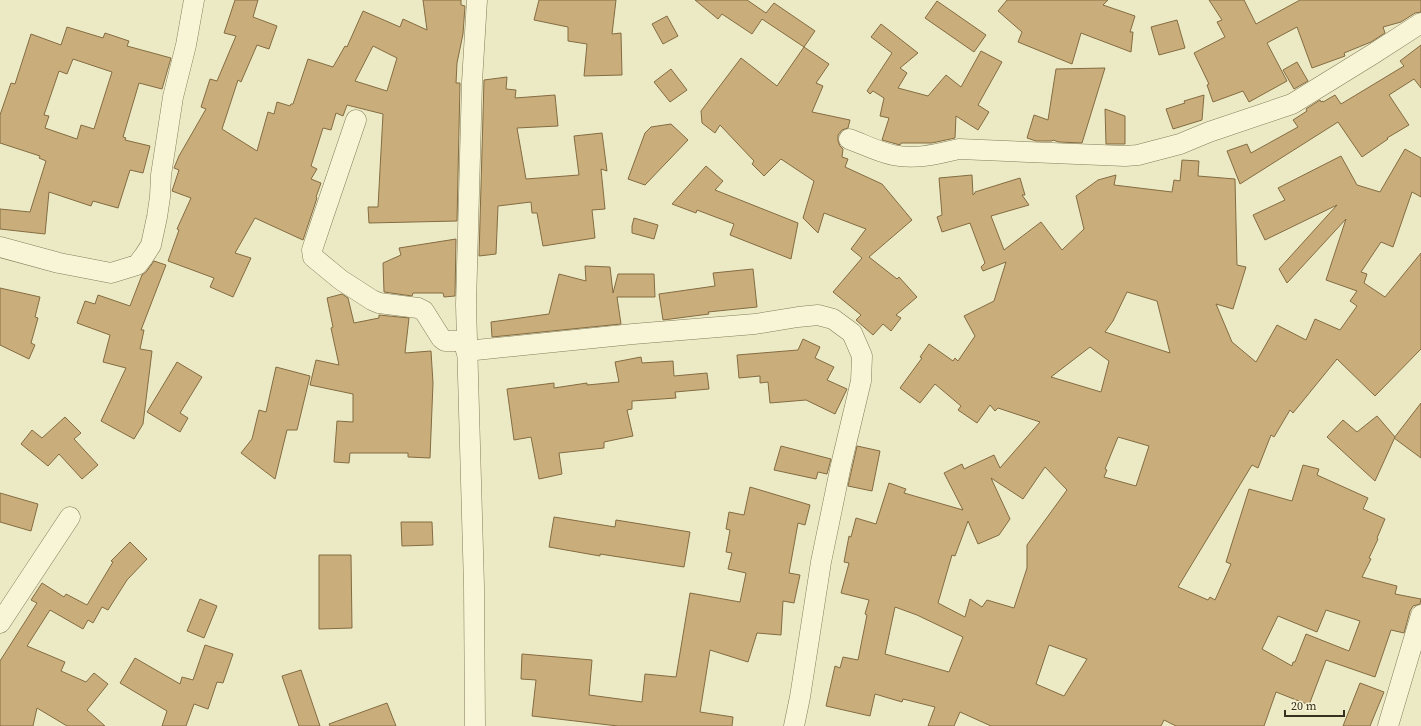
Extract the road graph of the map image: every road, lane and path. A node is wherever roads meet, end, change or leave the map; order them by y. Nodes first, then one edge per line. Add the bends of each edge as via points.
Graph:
1 (194, 0) edge
2 (477, 0) edge
3 (1421, 23) edge
4 (356, 120) dead end
5 (849, 139) dead end
6 (0, 248) edge
7 (466, 346) junction
8 (70, 517) dead end
9 (1421, 615) edge
10 (0, 624) edge
11 (475, 726) edge
12 (794, 726) edge
13 (1388, 726) edge

1 - 6 street via 173,97 157,218 151,244 137,265 111,273
2 - 7 street via 472,82
3 - 5 street via 1292,104 1180,144 1138,155 959,149 913,157 892,155
4 - 7 street via 312,250 313,257 341,280 372,300 424,311 441,338
7 - 11 street via 474,586
7 - 12 street via 755,324 818,316 832,319 852,333 862,356 861,381 821,562
8 - 10 street
9 - 13 street

